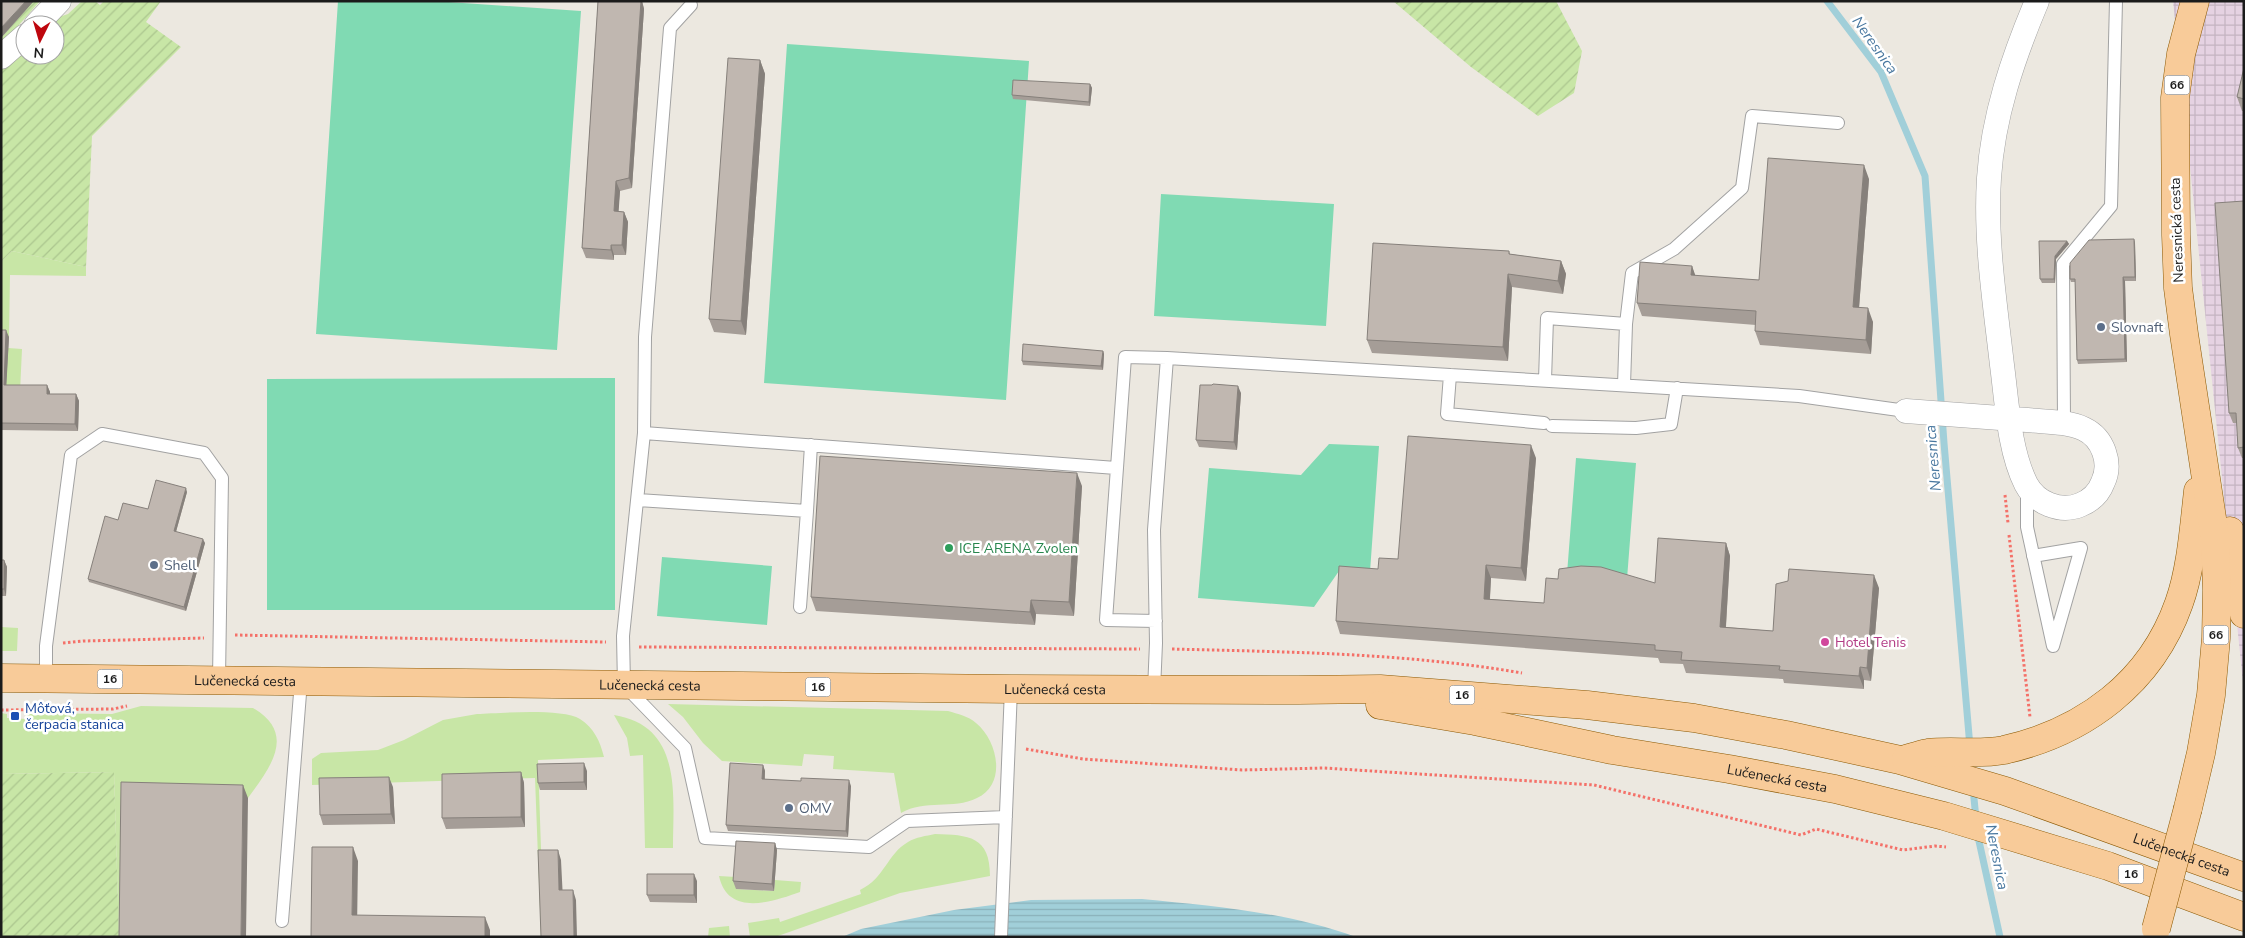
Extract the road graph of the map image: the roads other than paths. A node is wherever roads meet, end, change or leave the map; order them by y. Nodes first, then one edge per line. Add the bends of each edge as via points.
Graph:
1 (60, 1) edge
2 (2037, 1) edge
3 (2116, 1) edge
4 (2195, 1) edge
5 (691, 5) dead end
6 (46, 15) edge
7 (1838, 123) dead end
8 (1626, 324) junction
9 (1167, 358) junction
10 (1450, 374) junction
11 (1545, 380) junction
12 (1624, 385) junction
13 (1677, 388) junction
14 (1906, 411) joint
15 (1998, 418) junction
16 (2064, 423) junction
17 (644, 433) junction
18 (811, 445) junction
19 (2203, 460) junction
20 (1116, 468) junction
21 (2015, 485) junction
22 (638, 500) junction
23 (807, 511) junction
24 (2033, 556) junction
25 (800, 607) dead end
26 (2244, 614) edge
27 (1156, 621) junction
28 (1, 678) edge
29 (46, 678) junction
30 (219, 679) junction
31 (301, 681) junction
32 (624, 685) junction
33 (1011, 689) junction
34 (1154, 690) junction
35 (1298, 690) junction
36 (1936, 762) junction
37 (1006, 817) junction
38 (2244, 877) edge
39 (2244, 918) edge
40 (282, 921) dead end
41 (2155, 933) edge
42 (1001, 937) edge

1 - 6 street
2 - 15 street via 2007,78 1990,178
3 - 16 lane via 2111,206 2063,264
4 - 19 main road, Neresnická cesta / 66 via 2181,54 2175,98 2176,235 2182,316
5 - 17 lane via 670,28 645,337
7 - 8 lane via 1752,116 1742,188 1674,249 1632,273
8 - 11 lane via 1547,318
8 - 12 lane
9 - 10 lane
9 - 20 lane via 1125,357
9 - 27 lane via 1154,530
10 - 11 lane
10 - 13 lane via 1448,414 1548,424 1636,428 1671,424
11 - 12 lane
12 - 13 lane
13 - 14 lane via 1799,396
14 - 15 street
15 - 16 street
15 - 21 street via 2019,464
16 - 21 street via 2087,430 2103,447 2106,471 2097,492 2088,501 2066,508 2043,502
17 - 18 lane
17 - 22 lane
18 - 20 lane
18 - 23 lane
19 - 26 main road via 2228,523
19 - 36 main road via 2180,602 2153,656 2132,680 2102,707 2074,726 2038,741
19 - 41 main road, 66, bridge via 2215,538 2216,638 2211,695 2201,753
20 - 27 lane via 1106,620
21 - 24 lane
22 - 23 lane
22 - 32 lane via 623,647
23 - 25 lane
24 - 24 lane via 2049,628 2053,646 2081,548
27 - 34 lane
28 - 29 main road, Lučenecká cesta / 16
29 - 30 main road, Lučenecká cesta / 16
29 - 30 lane via 46,646 71,455 102,434 204,453 222,478
30 - 31 main road, Lučenecká cesta / 16
31 - 32 main road, Lučenecká cesta / 16
31 - 40 lane
32 - 33 main road, Lučenecká cesta / 16
32 - 37 lane via 685,748 705,838 869,847 907,821
33 - 34 main road, Lučenecká cesta / 16
33 - 37 lane
34 - 35 main road, Lučenecká cesta / 16
35 - 36 main road, Lučenecká cesta / 16 via 1380,689 1646,711 1786,735 1900,760
35 - 39 main road, Lučenecká cesta / 16 via 1796,782 1944,816 2108,866
36 - 38 main road, Lučenecká cesta / 16 via 2005,791
37 - 42 lane

